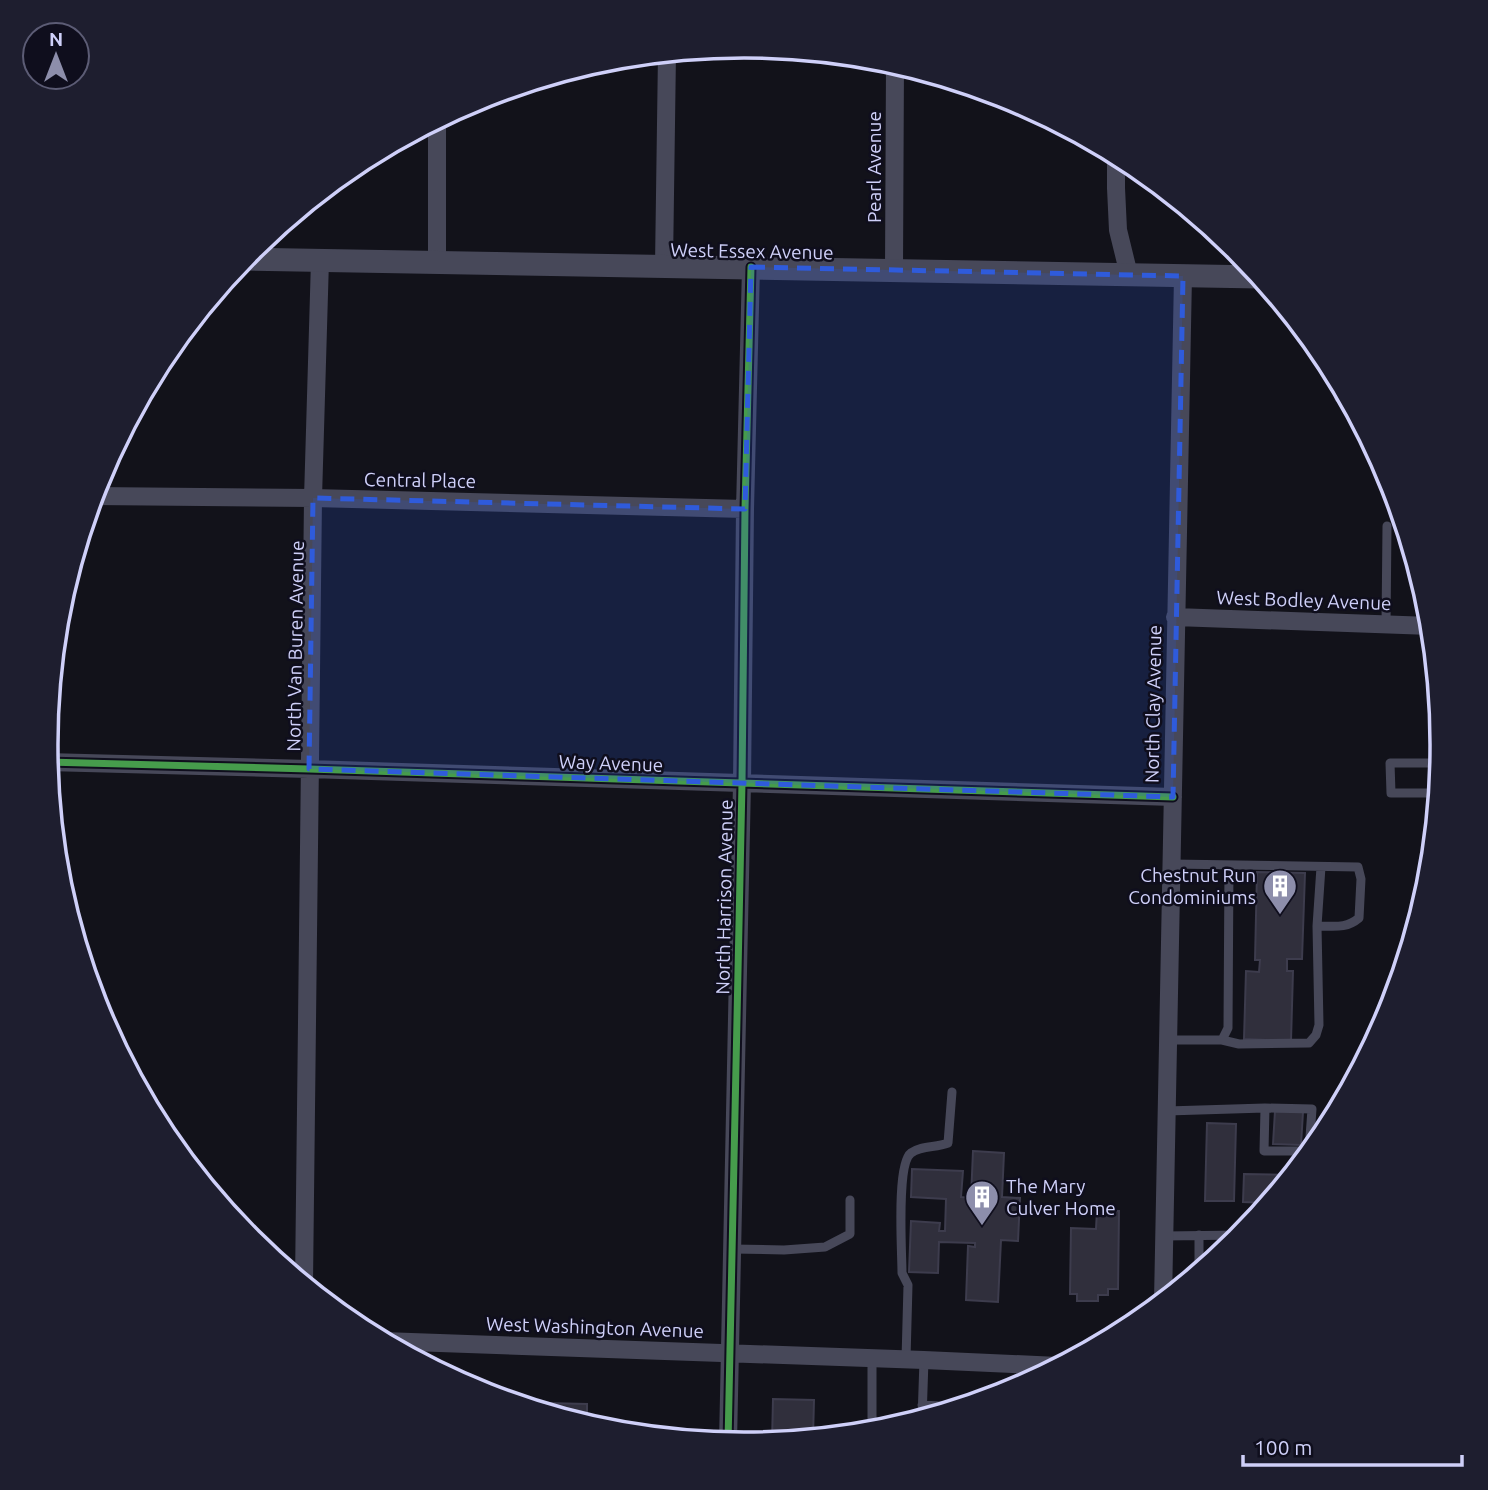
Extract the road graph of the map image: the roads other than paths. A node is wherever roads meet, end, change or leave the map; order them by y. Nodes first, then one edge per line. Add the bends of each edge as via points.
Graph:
1 (667, 63) edge
2 (895, 75) edge
3 (437, 131) edge
4 (1116, 168) edge
5 (259, 259) edge
6 (320, 260) junction
7 (437, 262) junction
8 (664, 265) junction
9 (751, 267) junction
10 (894, 270) junction
11 (1129, 275) junction
12 (1183, 276) junction
13 (1246, 277) edge
14 (104, 496) edge
15 (313, 498) junction
16 (745, 509) junction
17 (1387, 526) dead end
18 (1175, 617) junction
19 (1385, 624) junction
20 (1419, 625) edge
21 (58, 762) edge
22 (1430, 764) edge
23 (309, 769) junction
24 (742, 783) junction
25 (1429, 793) edge
26 (1173, 797) junction
27 (1172, 864) junction
28 (1229, 865) junction
29 (1321, 867) junction
30 (1317, 926) junction
31 (1168, 1040) junction
32 (1222, 1040) junction
33 (952, 1092) dead end
34 (1265, 1108) junction
35 (1167, 1111) junction
36 (1310, 1134) edge
37 (1297, 1151) edge
38 (850, 1200) dead end
39 (1199, 1235) junction
40 (1225, 1235) edge
41 (1164, 1236) junction
42 (732, 1249) junction
43 (1199, 1259) edge
44 (304, 1272) edge
45 (1163, 1289) edge
46 (404, 1342) edge
47 (730, 1353) junction
48 (872, 1359) junction
49 (915, 1359) junction
50 (1039, 1365) edge
51 (922, 1405) junction
52 (932, 1406) edge
53 (922, 1409) edge
54 (872, 1420) edge
55 (728, 1432) edge

1 - 8 street
2 - 10 street, Pearl Avenue
3 - 7 street
4 - 11 street via 1118,230
5 - 6 street, West Essex Avenue
6 - 7 street, West Essex Avenue
6 - 15 street, North Van Buren Avenue
7 - 8 street, West Essex Avenue
8 - 9 street, West Essex Avenue
9 - 10 street, West Essex Avenue
9 - 16 street, North Harrison Avenue
10 - 11 street, West Essex Avenue
11 - 12 street, West Essex Avenue
12 - 13 street, West Essex Avenue
12 - 18 street, North Clay Avenue
14 - 15 street, Central Place
15 - 16 street, Central Place
15 - 23 street, North Van Buren Avenue
16 - 24 street, North Harrison Avenue
17 - 19 lane
18 - 19 street, West Bodley Avenue
18 - 26 street, North Clay Avenue
19 - 20 street, West Bodley Avenue
21 - 23 street, Way Avenue
22 - 25 lane via 1390,763 1391,793
23 - 24 street, Way Avenue
23 - 44 street, North Van Buren Avenue
24 - 26 street, Way Avenue
24 - 42 street, North Harrison Avenue
26 - 27 street, North Clay Avenue
27 - 28 lane
27 - 31 street, North Clay Avenue
28 - 29 lane
28 - 32 lane via 1228,1028
29 - 30 lane
29 - 30 lane via 1358,867 1362,879 1359,918 1343,927
30 - 32 lane via 1319,1025 1309,1044
31 - 32 lane
31 - 35 street, North Clay Avenue
33 - 49 lane via 948,1143 909,1154 901,1188 902,1273 908,1285
34 - 35 lane
34 - 36 lane via 1312,1109
34 - 37 lane via 1264,1151
35 - 41 street, North Clay Avenue
38 - 42 lane via 850,1234 825,1247
39 - 40 lane
39 - 41 lane
39 - 43 lane
41 - 45 street, North Clay Avenue
42 - 47 street, North Harrison Avenue
46 - 47 street, West Washington Avenue
47 - 48 street, West Washington Avenue
47 - 55 street, North Harrison Avenue
48 - 49 street, West Washington Avenue
48 - 54 lane
49 - 50 street, West Washington Avenue
49 - 51 lane
51 - 52 lane
51 - 53 lane

